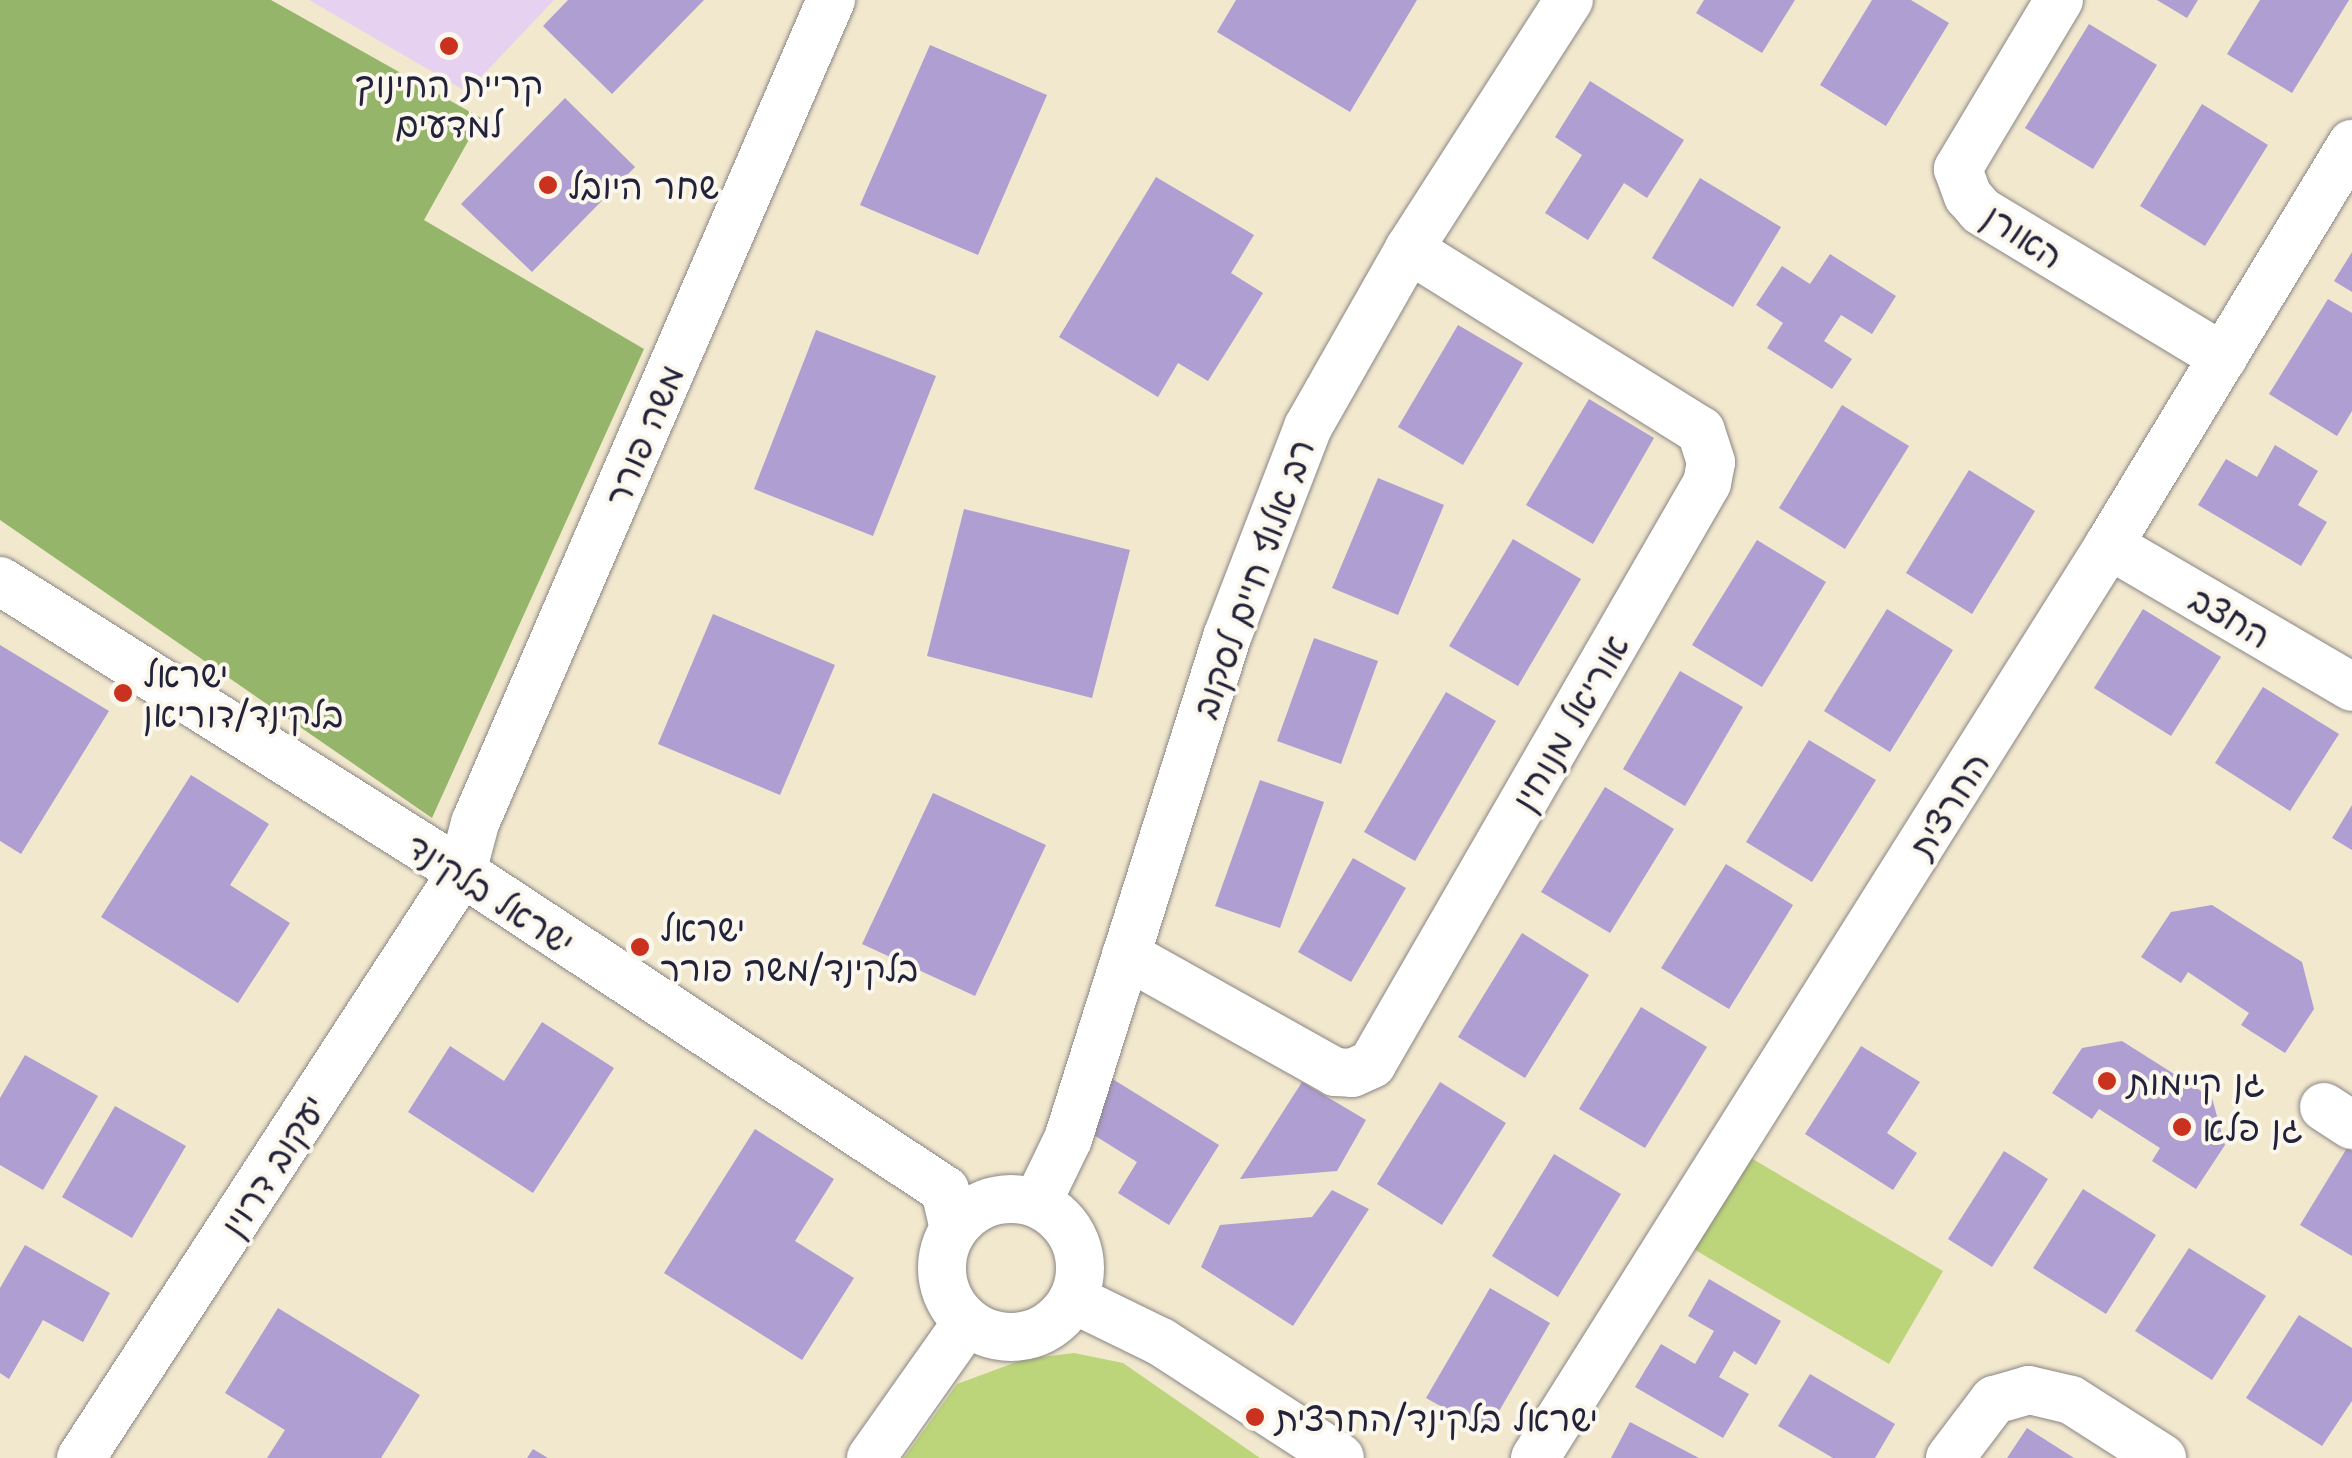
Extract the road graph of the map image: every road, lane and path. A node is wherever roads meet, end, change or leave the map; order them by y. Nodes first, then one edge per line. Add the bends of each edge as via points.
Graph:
1 (830, 0) edge
2 (1569, 0) edge
3 (2059, 0) edge
4 (2352, 144) edge
5 (1409, 249) junction
6 (2223, 357) junction
7 (2109, 545) junction
8 (0, 582) edge
9 (2352, 687) edge
10 (462, 872) junction
11 (1126, 955) junction
12 (1037, 1203) junction
13 (954, 1228) junction
14 (1072, 1298) junction
15 (967, 1322) junction
16 (80, 1458) edge
17 (870, 1458) edge
18 (1340, 1458) edge
19 (1535, 1458) edge
20 (1950, 1458) edge
21 (2162, 1458) edge

1 - 10 street, משה פורר via 475,823
2 - 5 street, רב אלוף חיים לסקוב
3 - 6 street, האורן via 1958,169 1968,196 1981,211
4 - 6 street, החרצית
5 - 11 street, רב אלוף חיים לסקוב via 1341,360 1273,512
5 - 11 street, אוריאל מנוחין via 1701,431 1710,462 1707,483 1372,1064 1352,1074 1335,1072
6 - 7 street, החרצית
7 - 9 street, החצב
7 - 19 street, החרצית
8 - 10 street, ישראל בלקינד
10 - 13 street, ישראל בלקינד via 945,1190
10 - 16 street, יעקוב דרוין
11 - 12 street, רב אלוף חיים לסקוב via 1068,1138
12 - 13 street via 991,1201
12 - 14 street via 1071,1233 1079,1254
13 - 15 street via 942,1277
14 - 15 street via 1061,1316 1025,1335 1005,1337
14 - 18 street via 1161,1342
15 - 17 street
20 - 21 street via 1994,1400 2029,1390 2071,1400

